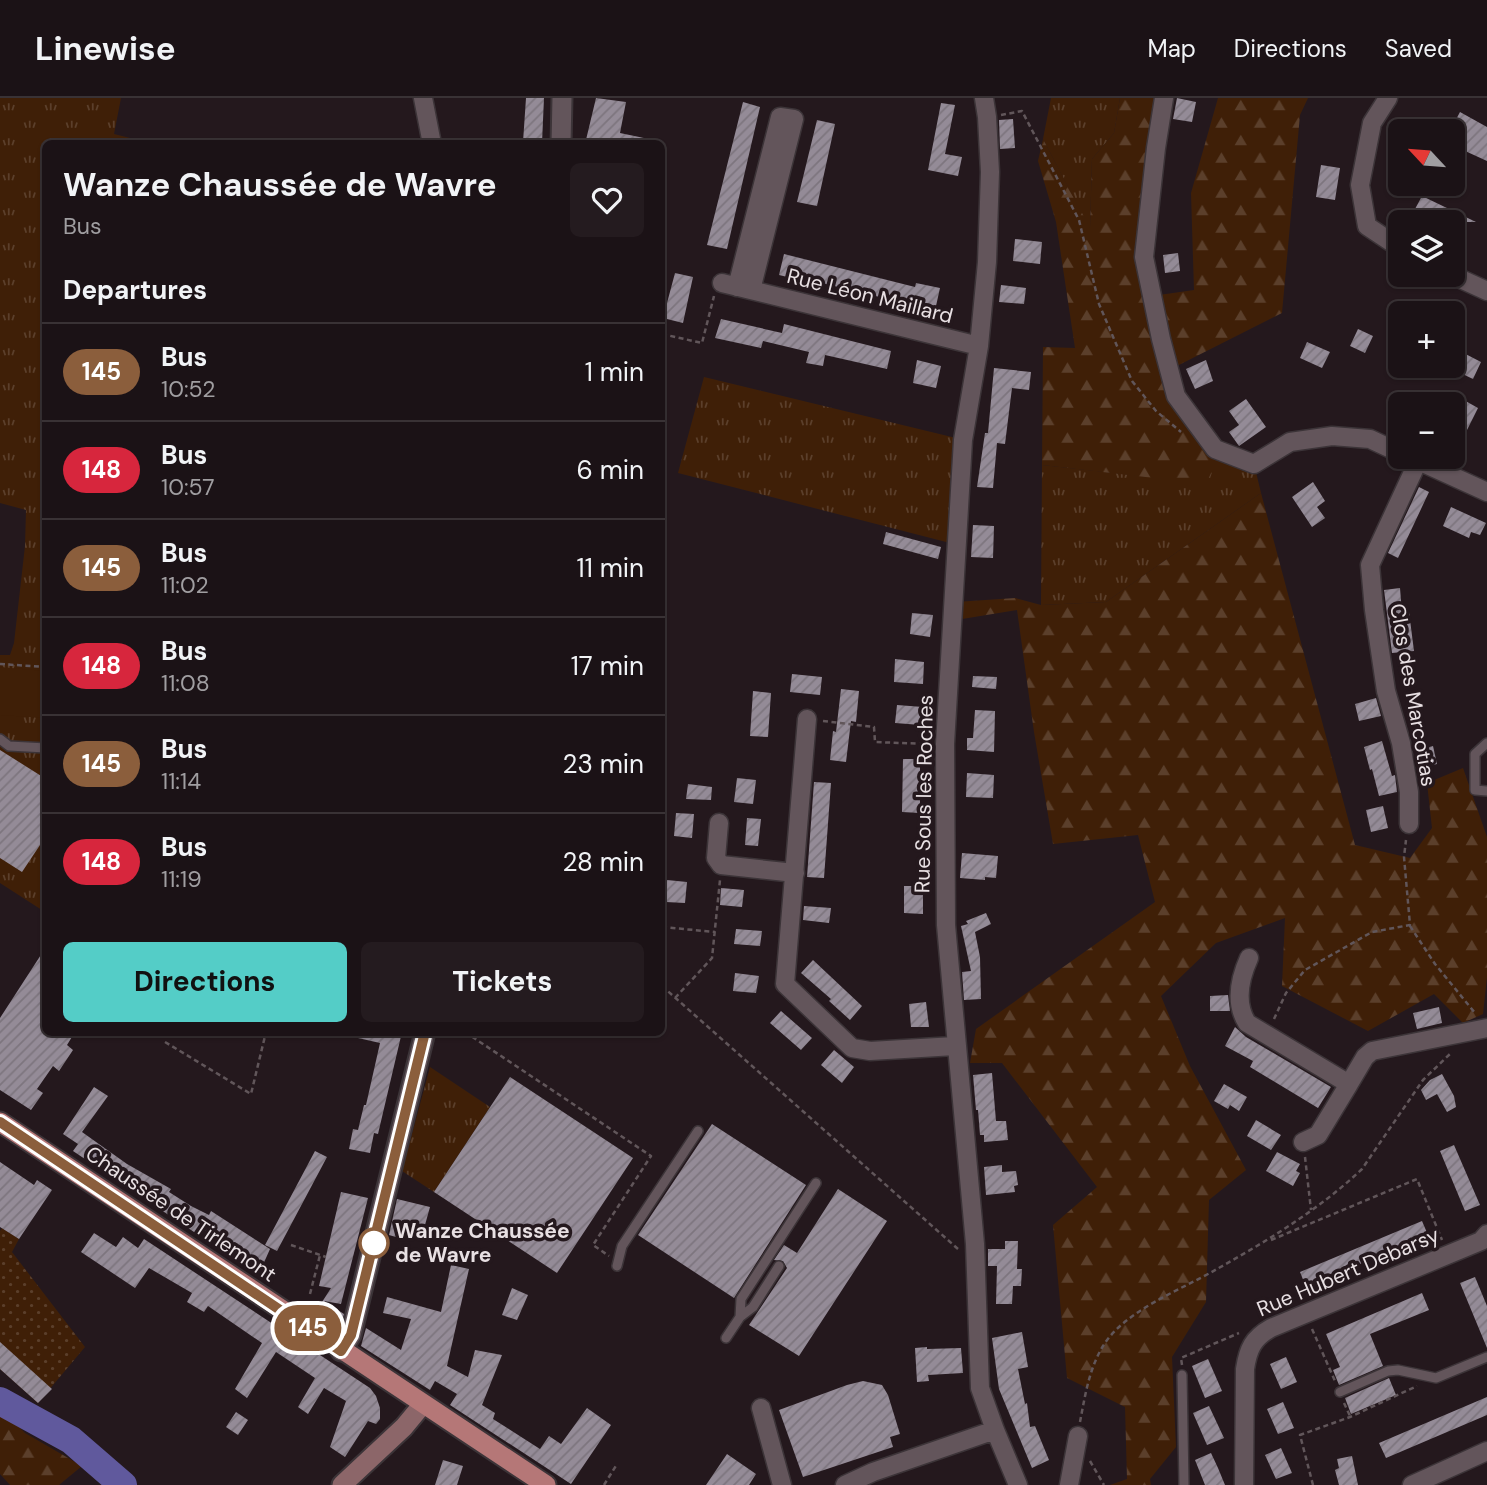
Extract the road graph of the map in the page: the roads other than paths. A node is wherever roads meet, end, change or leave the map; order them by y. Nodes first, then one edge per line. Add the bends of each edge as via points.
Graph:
1 (423, 98) edge
2 (562, 98) edge
3 (984, 98) edge
4 (1164, 98) edge
5 (1388, 98) edge
6 (431, 140) edge
7 (561, 140) edge
8 (1388, 240) edge
9 (1465, 281) edge
10 (737, 287) junction
11 (1487, 291) edge
12 (979, 346) junction
13 (1388, 447) edge
14 (1410, 469) edge
15 (1438, 469) edge
16 (1487, 492) edge
17 (807, 719) road end
18 (0, 739) edge
19 (1487, 743) edge
20 (42, 748) edge
21 (1487, 791) edge
22 (719, 823) dead end
23 (1409, 824) road end
24 (794, 873) junction
25 (1249, 958) dead end
26 (1478, 1026) edge
27 (424, 1036) edge
28 (956, 1046) junction
29 (1349, 1084) junction
30 (0, 1122) edge
31 (698, 1131) dead end
32 (1303, 1142) road end
33 (816, 1183) dead end
34 (1485, 1240) edge
35 (617, 1266) road end
36 (779, 1266) dead end
37 (740, 1317) junction
38 (726, 1339) dead end
39 (341, 1351) junction
40 (1487, 1357) edge
41 (1182, 1375) dead end
42 (1340, 1392) dead end
43 (423, 1404) junction
44 (761, 1408) dead end
45 (995, 1430) junction
46 (1078, 1436) road end
47 (1487, 1451) edge
48 (342, 1485) edge
49 (546, 1485) edge
50 (782, 1485) edge
51 (845, 1485) edge
52 (1018, 1485) edge
53 (1069, 1485) edge
54 (1184, 1485) edge
55 (1244, 1485) edge
56 (1412, 1485) edge

1 - 6 street
2 - 7 street
3 - 12 street, Rue Sous les Roches via 990,172
4 - 13 street via 1144,257 1176,396 1215,449 1254,464 1290,442 1332,436 1370,439
5 - 8 street via 1372,123 1360,185 1367,226
9 - 11 street
10 - 10 street via 794,119 779,117
10 - 12 street, Rue Léon Maillard
12 - 28 street, Rue Sous les Roches via 963,440 945,744 946,925
14 - 23 street, Clos des Marcotias via 1370,565 1386,691 1409,792
15 - 16 street
17 - 24 street
18 - 20 lane via 9,746
19 - 21 lane via 1475,754 1474,783 1475,790
22 - 24 street via 716,858 721,865
24 - 28 street via 785,984 852,1048
25 - 29 street via 1240,979 1242,1016 1247,1023
26 - 29 street via 1372,1051
27 - 39 street via 351,1335
28 - 45 street, Rue Sous les Roches via 976,1261 980,1388
29 - 32 street via 1318,1135
30 - 39 main road, Chaussée de Tirlemont
31 - 35 lane via 622,1246
33 - 37 lane via 741,1299
34 - 55 street, Rue Hubert Debarsy via 1257,1336 1245,1369
36 - 37 lane via 753,1307
37 - 38 lane
39 - 43 main road, Chaussée de Tirlemont
40 - 42 lane via 1436,1378 1388,1371
41 - 54 lane
43 - 48 main road
43 - 49 main road, Chaussée de Tirlemont
44 - 50 street
45 - 51 street
45 - 52 street, Rue Sous les Roches
46 - 53 street
47 - 56 street

